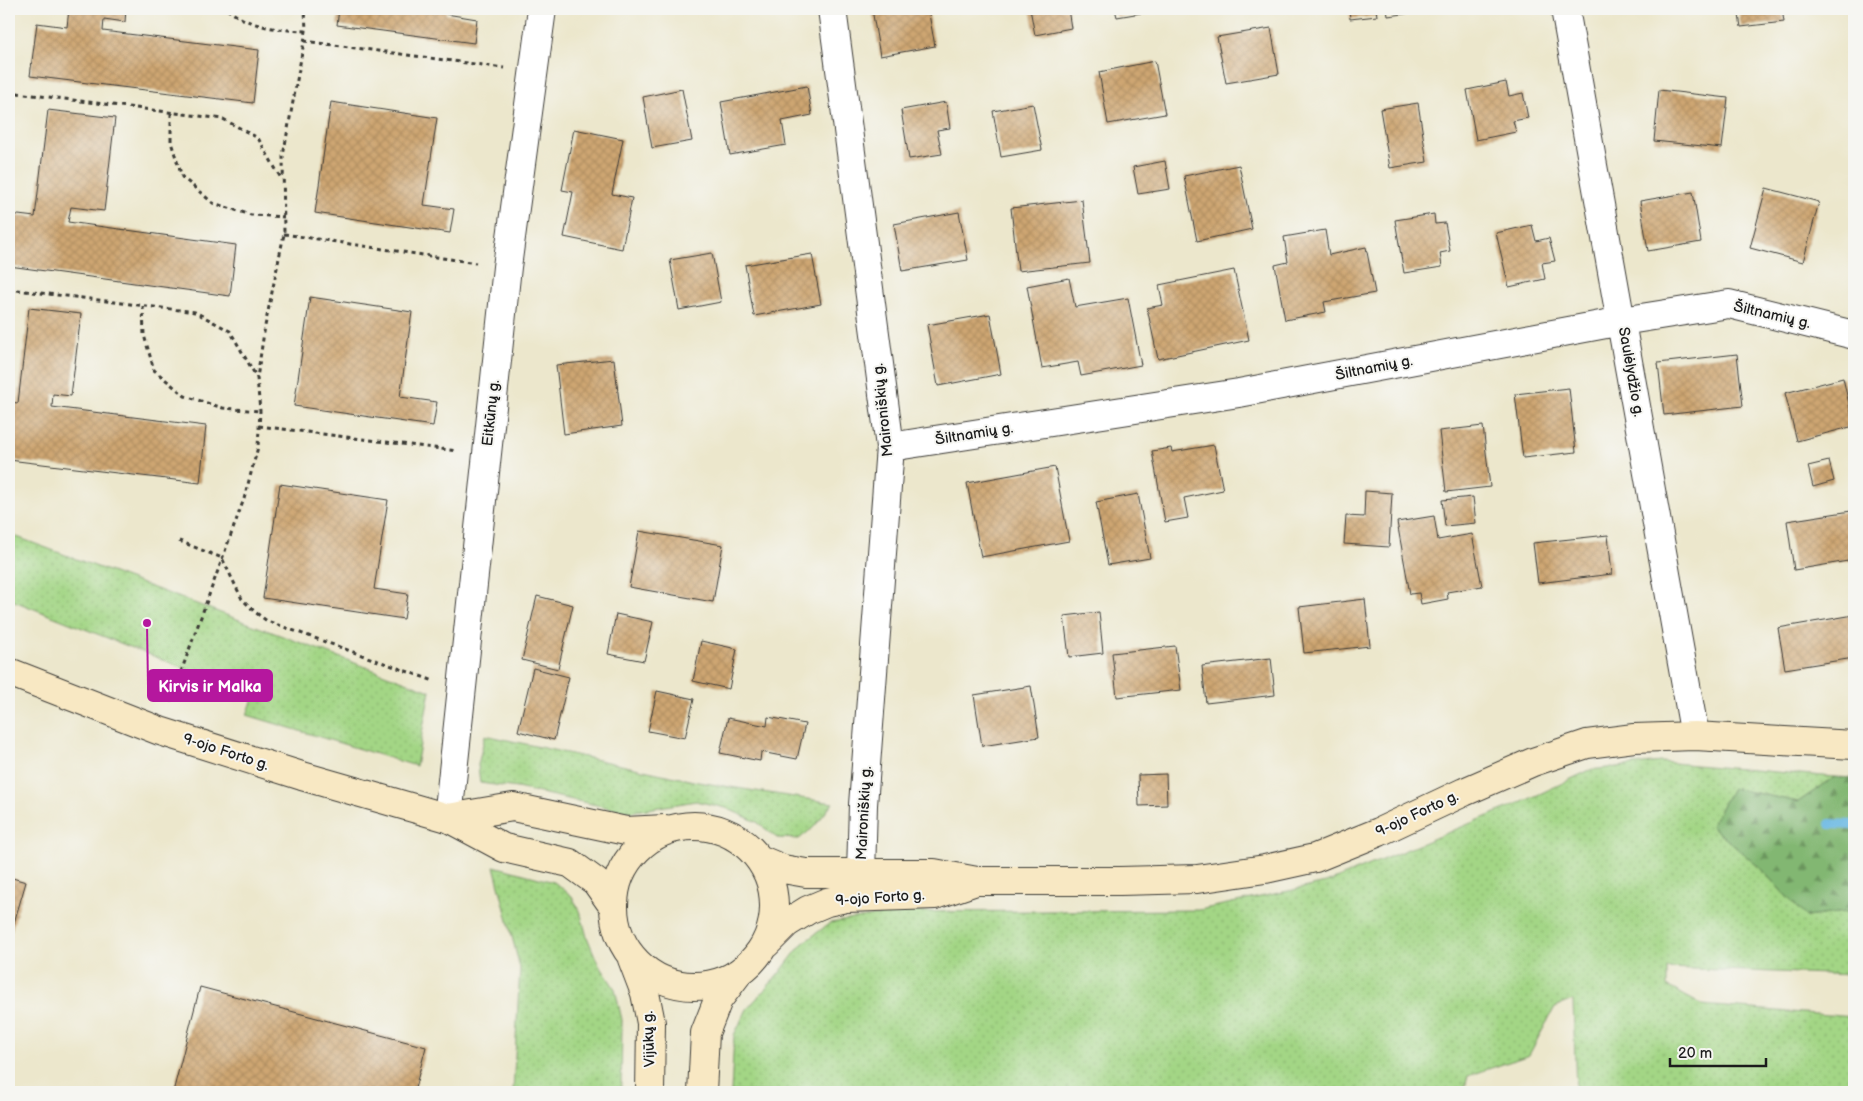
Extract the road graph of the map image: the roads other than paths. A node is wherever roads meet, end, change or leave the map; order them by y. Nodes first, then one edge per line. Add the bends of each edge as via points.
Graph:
1 (542, 9) edge
2 (832, 9) edge
3 (1565, 9) edge
4 (1622, 321) junction
5 (1854, 335) edge
6 (890, 447) junction
7 (9, 672) edge
8 (1695, 736) junction
9 (1854, 745) edge
10 (448, 818) junction
11 (669, 829) junction
12 (759, 859) junction
13 (861, 873) junction
14 (977, 881) junction
15 (846, 898) junction
16 (613, 906) junction
17 (766, 944) junction
18 (632, 958) junction
19 (737, 975) junction
20 (650, 1092) edge
21 (702, 1092) edge

1 - 10 street, Eitkūnų g. via 507,268
2 - 6 street, Maironiškių g.
3 - 4 street, Saulėlydžio g.
4 - 5 street, Šiltnamių g. via 1729,304
4 - 6 street, Šiltnamių g. via 1239,393
4 - 8 street, Saulėlydžio g.
6 - 13 street, Maironiškių g. via 863,805
7 - 10 main road, 9-ojo Forto g. via 160,731
8 - 9 main road, 9-ojo Forto g.
8 - 14 main road, 9-ojo Forto g. via 1634,738 1587,744 1533,762 1315,858 1264,869 1197,879
10 - 11 main road, 9-ojo Forto g. via 514,807 626,831
10 - 16 main road, 9-ojo Forto g. via 504,848 570,863 596,882
11 - 12 main road via 694,825 719,829 741,841
11 - 16 main road via 646,841 628,858 617,880
12 - 13 main road, 9-ojo Forto g. via 783,869 806,873
12 - 17 main road via 770,879 774,901 773,923
13 - 14 main road, 9-ojo Forto g. via 934,873
13 - 15 street
14 - 15 main road, 9-ojo Forto g. via 935,895
15 - 17 main road, 9-ojo Forto g. via 808,910 787,923
16 - 18 main road via 621,942
17 - 19 main road
18 - 19 main road via 649,973 670,984 693,987 716,984
18 - 20 main road, Vijūkų g. via 645,993 651,1022
19 - 21 main road via 718,1000 705,1033

